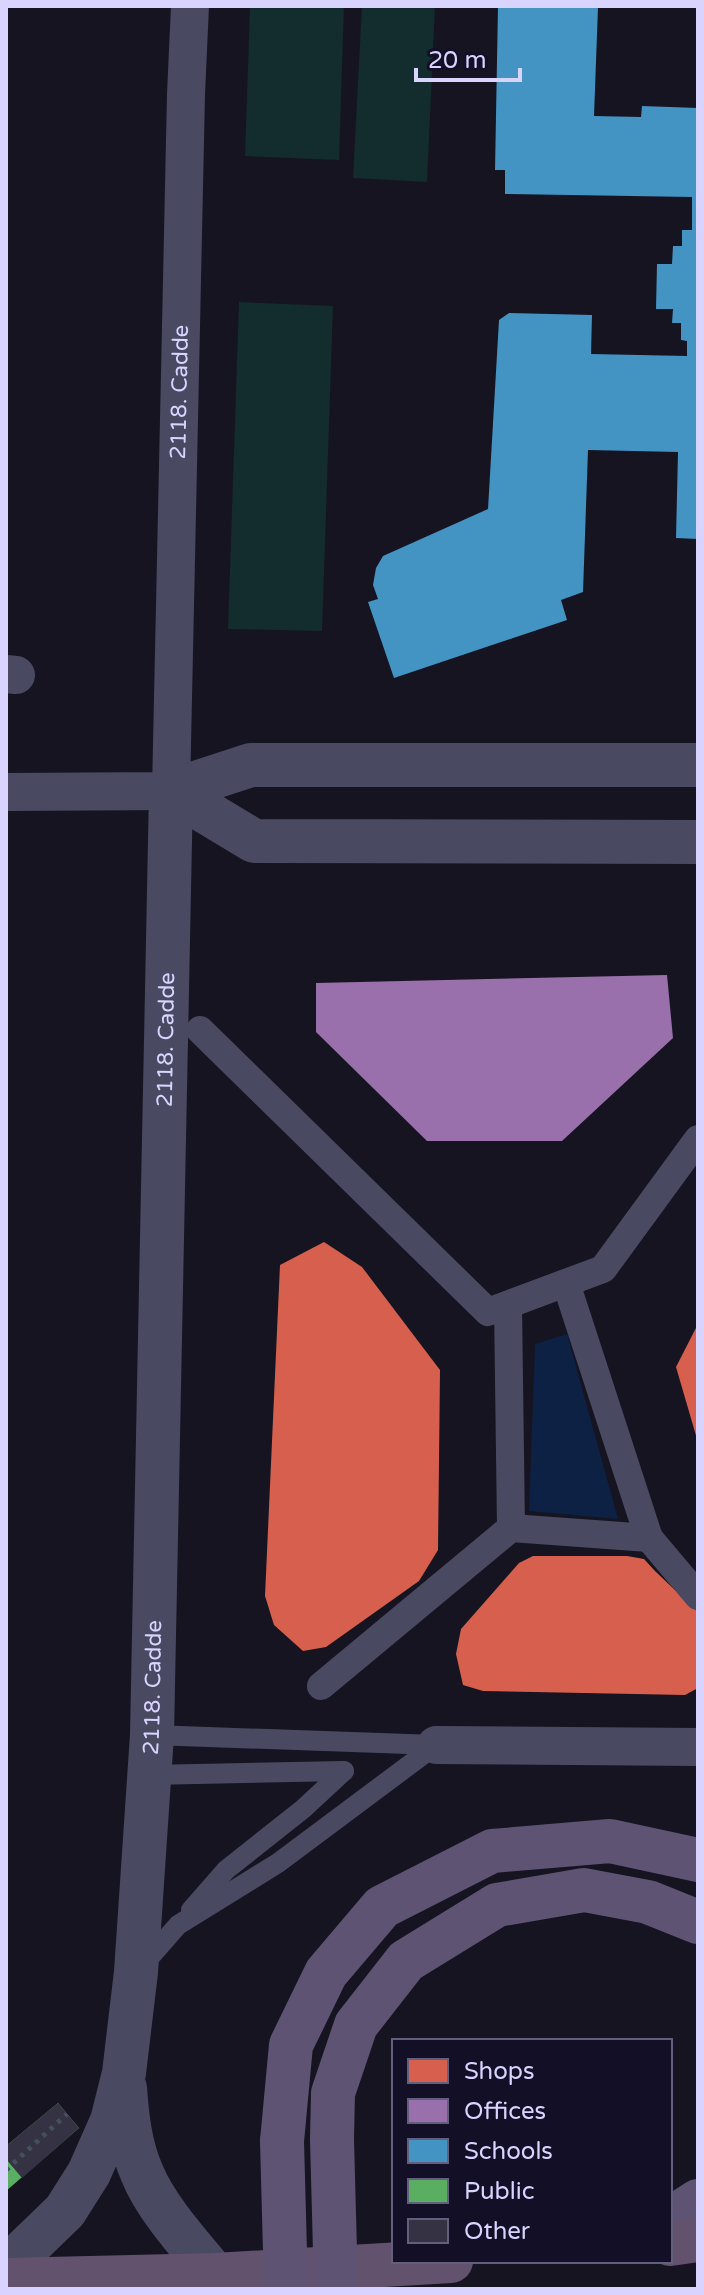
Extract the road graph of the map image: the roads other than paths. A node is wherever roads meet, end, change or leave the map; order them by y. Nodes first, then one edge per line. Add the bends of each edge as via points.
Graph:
1 (190, 6) edge
2 (698, 765) edge
3 (171, 791) junction
4 (6, 792) edge
5 (698, 842) edge
6 (200, 1030) dead end
7 (698, 1139) edge
8 (566, 1283) junction
9 (508, 1305) junction
10 (511, 1528) junction
11 (649, 1538) junction
12 (698, 1596) edge
13 (321, 1686) dead end
14 (436, 1745) junction
15 (698, 1747) edge
16 (150, 1755) junction
17 (698, 1860) edge
18 (698, 1922) edge
19 (178, 1925) junction
20 (136, 1972) junction
21 (124, 2073) junction
22 (698, 2201) edge
23 (672, 2218) edge
24 (698, 2240) edge
25 (672, 2244) edge
26 (417, 2263) edge
27 (6, 2268) edge
28 (215, 2275) junction
29 (6, 2280) edge
30 (286, 2289) edge
31 (336, 2289) edge

1 - 3 street, 2118. Cadde
2 - 3 street via 251,765
3 - 4 street
3 - 5 street via 254,841
3 - 16 street, 2118. Cadde
6 - 9 street via 488,1312
7 - 8 street via 603,1269
8 - 9 street
8 - 11 street
9 - 10 street
10 - 11 street
10 - 13 street
11 - 12 street
14 - 15 street
14 - 16 lane
14 - 19 lane via 278,1863
16 - 19 lane via 344,1771 226,1870
16 - 20 street, 2118. Cadde
17 - 30 main road, bridge via 610,1841 492,1851 382,1907 326,1973 291,2045 282,2141
18 - 31 main road, bridge via 648,1902 584,1890 497,1905 406,1961 356,2025 333,2093
19 - 20 lane
20 - 21 street, 2118. Cadde
21 - 27 street via 112,2121 89,2173 65,2211
21 - 28 street via 127,2122 142,2174 170,2220
22 - 23 main road
24 - 25 highway
26 - 28 highway
28 - 29 highway

